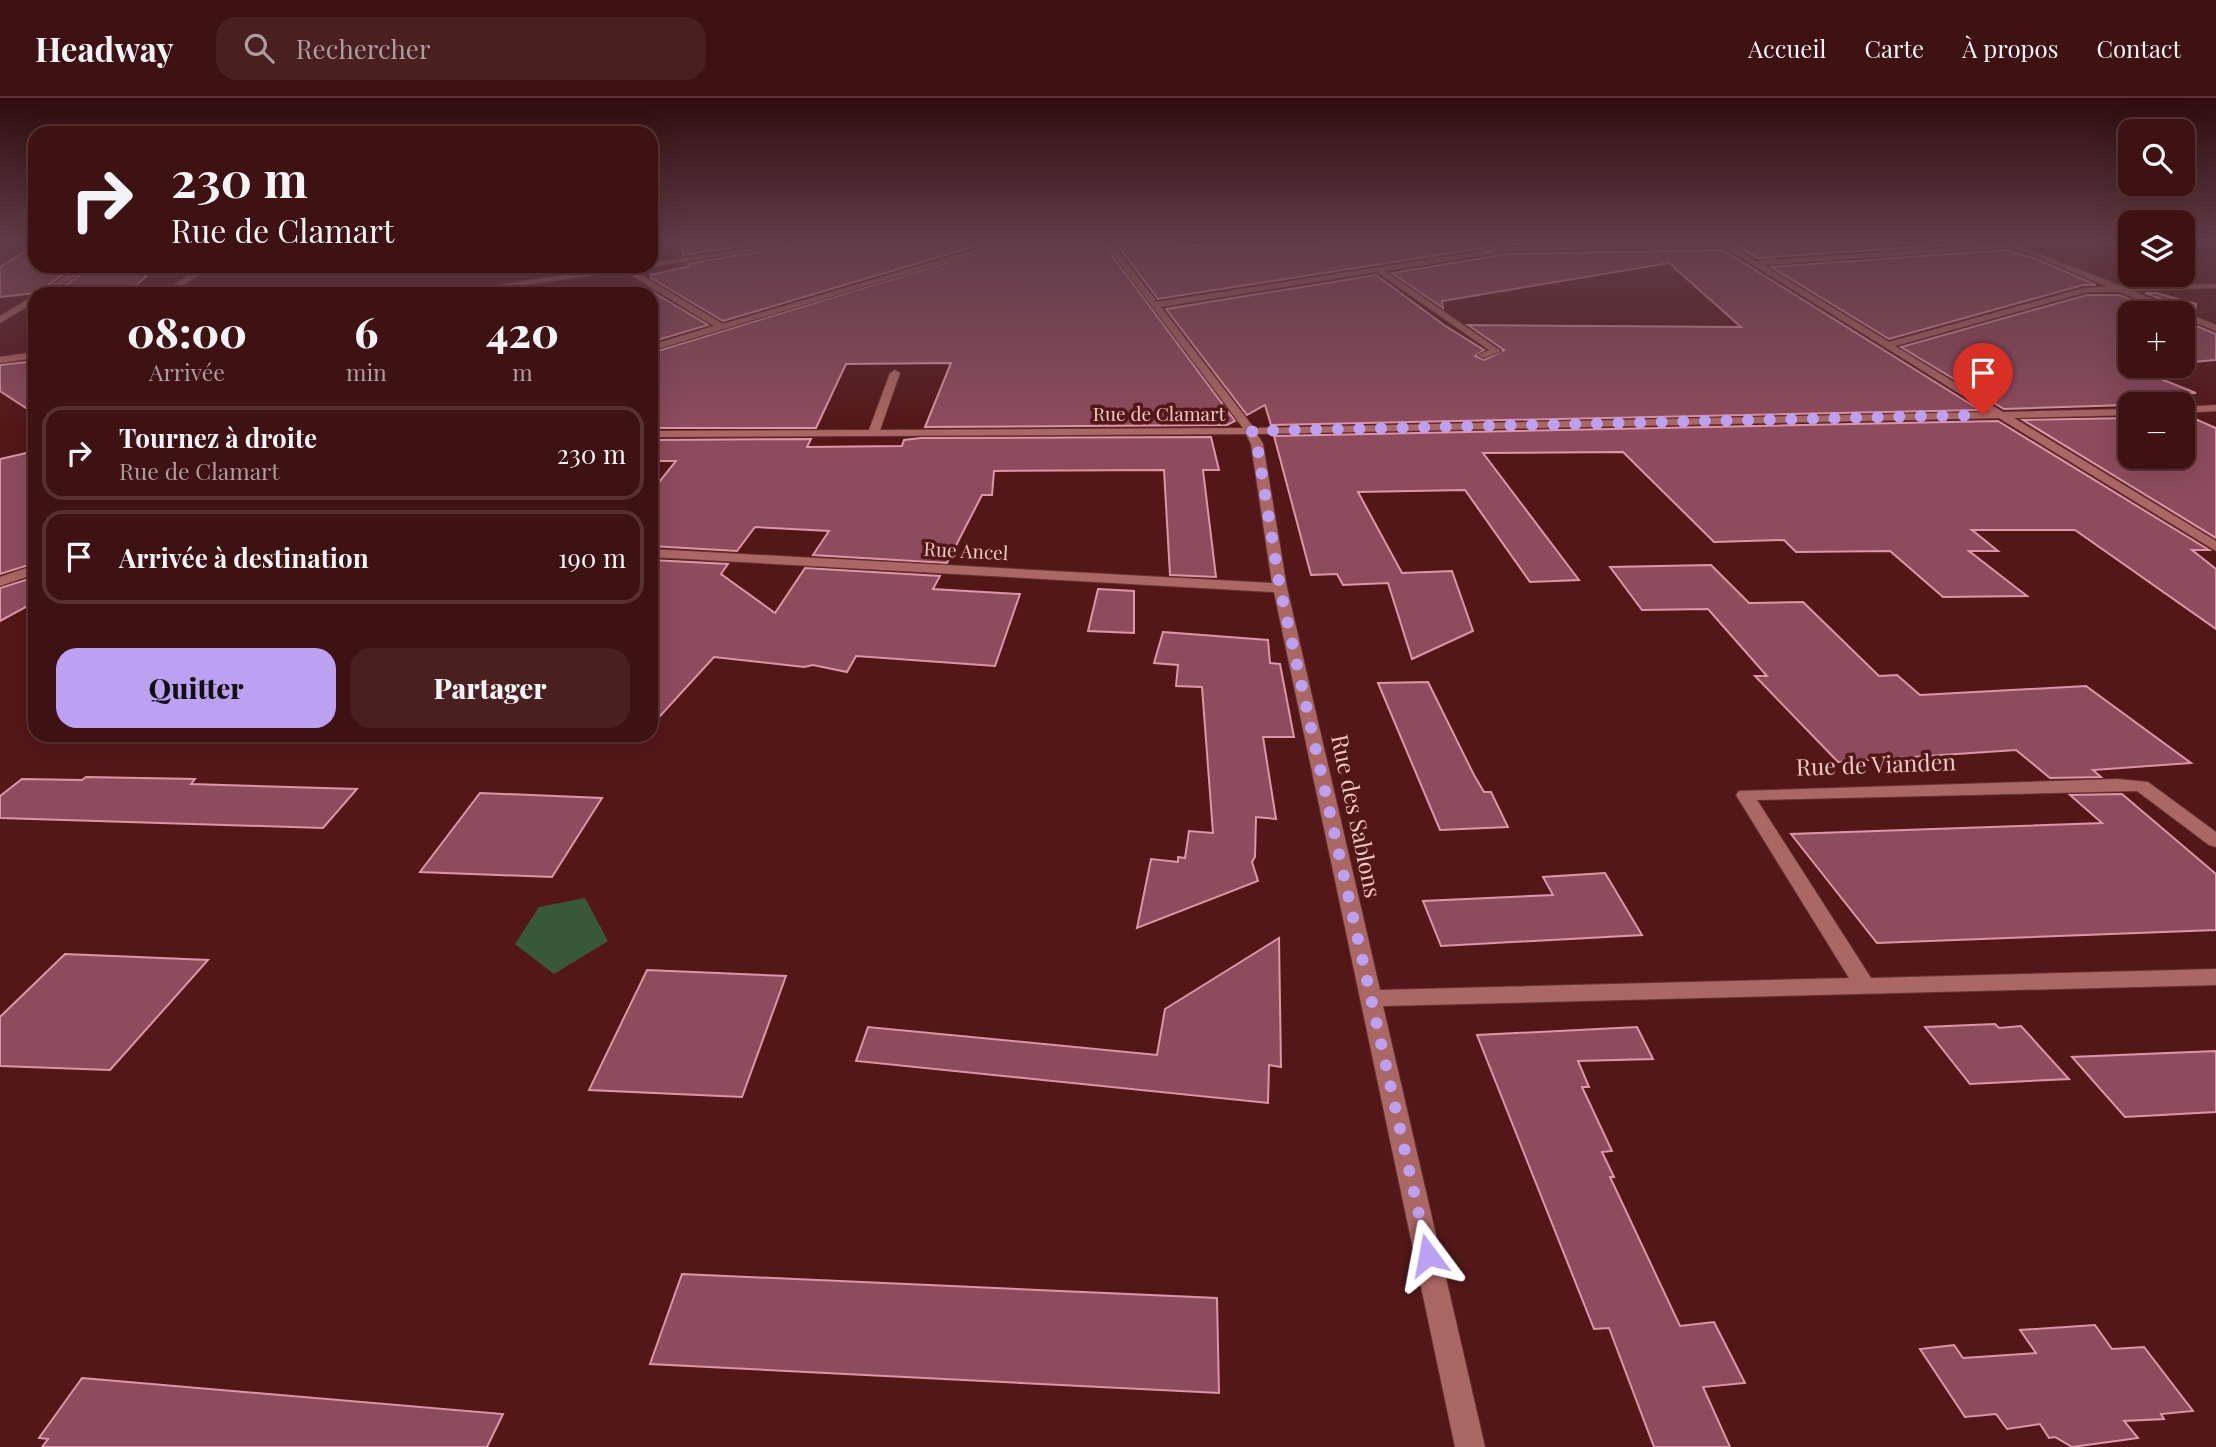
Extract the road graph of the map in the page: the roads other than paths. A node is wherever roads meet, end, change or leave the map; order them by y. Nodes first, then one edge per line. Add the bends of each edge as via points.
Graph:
1 (679, 301) edge
2 (806, 301) edge
3 (1152, 301) edge
4 (1181, 301) edge
5 (1424, 301) edge
6 (1816, 301) edge
7 (2049, 301) edge
8 (28, 302) edge
9 (1155, 305) junction
10 (0, 320) edge
11 (2195, 320) edge
12 (720, 326) junction
13 (2216, 328) edge
14 (1887, 345) junction
15 (658, 346) edge
16 (1482, 355) dead end
17 (28, 356) edge
18 (0, 360) edge
19 (895, 373) dead end
20 (2216, 408) edge
21 (2195, 409) edge
22 (2118, 412) edge
23 (2003, 416) junction
24 (1252, 431) junction
25 (874, 432) junction
26 (658, 434) edge
27 (2216, 547) edge
28 (658, 553) edge
29 (28, 572) edge
30 (0, 582) edge
31 (1280, 588) junction
32 (2216, 841) edge
33 (2216, 977) edge
34 (1866, 987) junction
35 (1371, 998) junction
36 (1470, 1447) edge

1 - 12 street
2 - 12 street
3 - 9 street, Rue des Sablons
4 - 9 street
5 - 16 street via 1496,351
6 - 14 street
7 - 14 street
8 - 10 street
9 - 24 street, Rue des Sablons
11 - 13 street
12 - 15 street
14 - 23 street
17 - 18 street
19 - 25 street
20 - 21 street
22 - 23 street, Rue de Clamart
23 - 24 street, Rue de Clamart
23 - 27 street
24 - 25 street, Rue de Clamart
24 - 31 street, Rue des Sablons
25 - 26 street, Rue de Clamart
28 - 31 street, Rue Ancel
29 - 30 street
31 - 35 street, Rue des Sablons
32 - 34 street, Rue de Vianden via 2142,786 1745,795
33 - 34 street
34 - 35 street
35 - 36 street, Rue des Sablons

